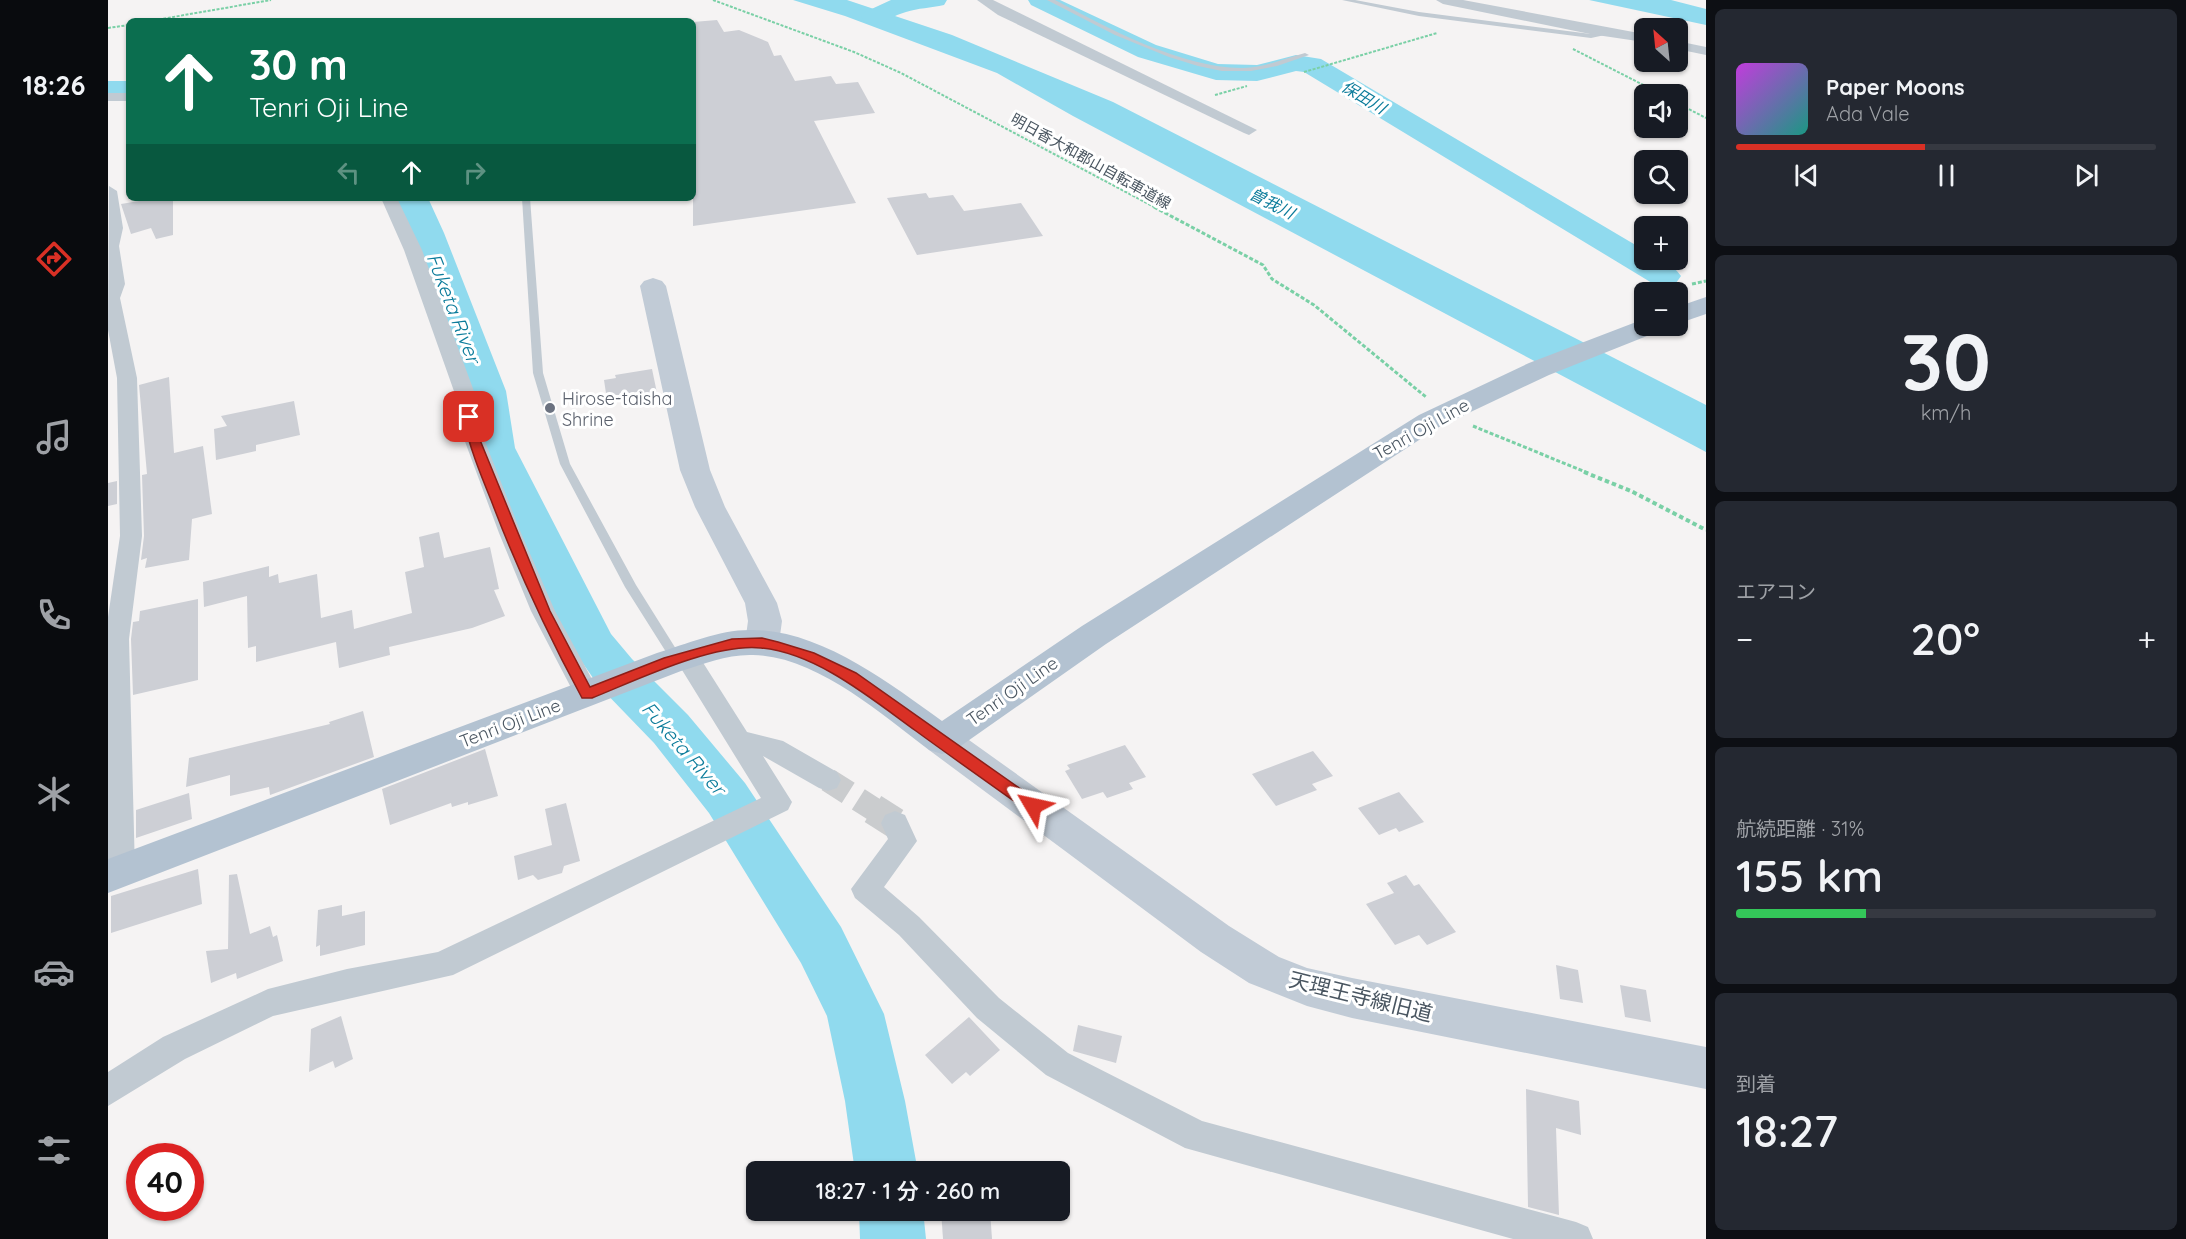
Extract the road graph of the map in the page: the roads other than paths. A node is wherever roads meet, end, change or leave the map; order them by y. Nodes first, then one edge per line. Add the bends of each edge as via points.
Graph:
1 (984, 0) edge
2 (1050, 0) edge
3 (1345, 0) edge
4 (1443, 0) edge
5 (1611, 33) junction
6 (1634, 36) edge
7 (1688, 47) edge
8 (1706, 51) edge
9 (1305, 55) dead end
10 (108, 97) edge
11 (126, 97) edge
12 (1249, 130) dead end
13 (126, 190) edge
14 (109, 191) edge
15 (390, 201) edge
16 (526, 201) edge
17 (653, 286) dead end
18 (1699, 295) edge
19 (1688, 306) edge
20 (1634, 331) edge
21 (117, 380) edge
22 (762, 643) junction
23 (681, 658) junction
24 (595, 691) junction
25 (738, 740) junction
26 (942, 740) junction
27 (828, 780) tunnel mouth
28 (895, 823) dead end
29 (115, 874) edge
30 (1706, 1068) edge
31 (108, 1090) edge
32 (1576, 1239) edge

1 - 12 street
2 - 9 lane via 1158,51 1222,69 1255,69
3 - 5 lane via 1419,14 1591,36
4 - 5 street
5 - 6 street
7 - 8 street
10 - 11 street
13 - 14 street
14 - 21 street via 114,228 110,246 116,284 111,298
15 - 24 street via 413,250 465,394 474,440 510,533 543,611
16 - 23 lane via 538,372 565,464 631,587
17 - 22 street via 695,470 710,507 761,603 765,621
18 - 19 main road
20 - 26 main road, Tenri Oji Line via 1496,388 1429,421 1094,635
21 - 29 street via 131,536 117,639
22 - 23 main road, Tenri Oji Line via 732,644
22 - 26 main road, Tenri Oji Line via 795,651 851,677
23 - 24 main road, Tenri Oji Line
23 - 25 street
24 - 29 main road, Tenri Oji Line
25 - 27 street via 774,748
25 - 31 street via 778,802 442,966 347,983 268,1003 174,1047
26 - 30 street, 天理王寺線旧道 via 1215,939 1264,970 1307,987 1352,998
28 - 32 street via 903,841 865,889 909,927 988,1008 1057,1064 1197,1136

